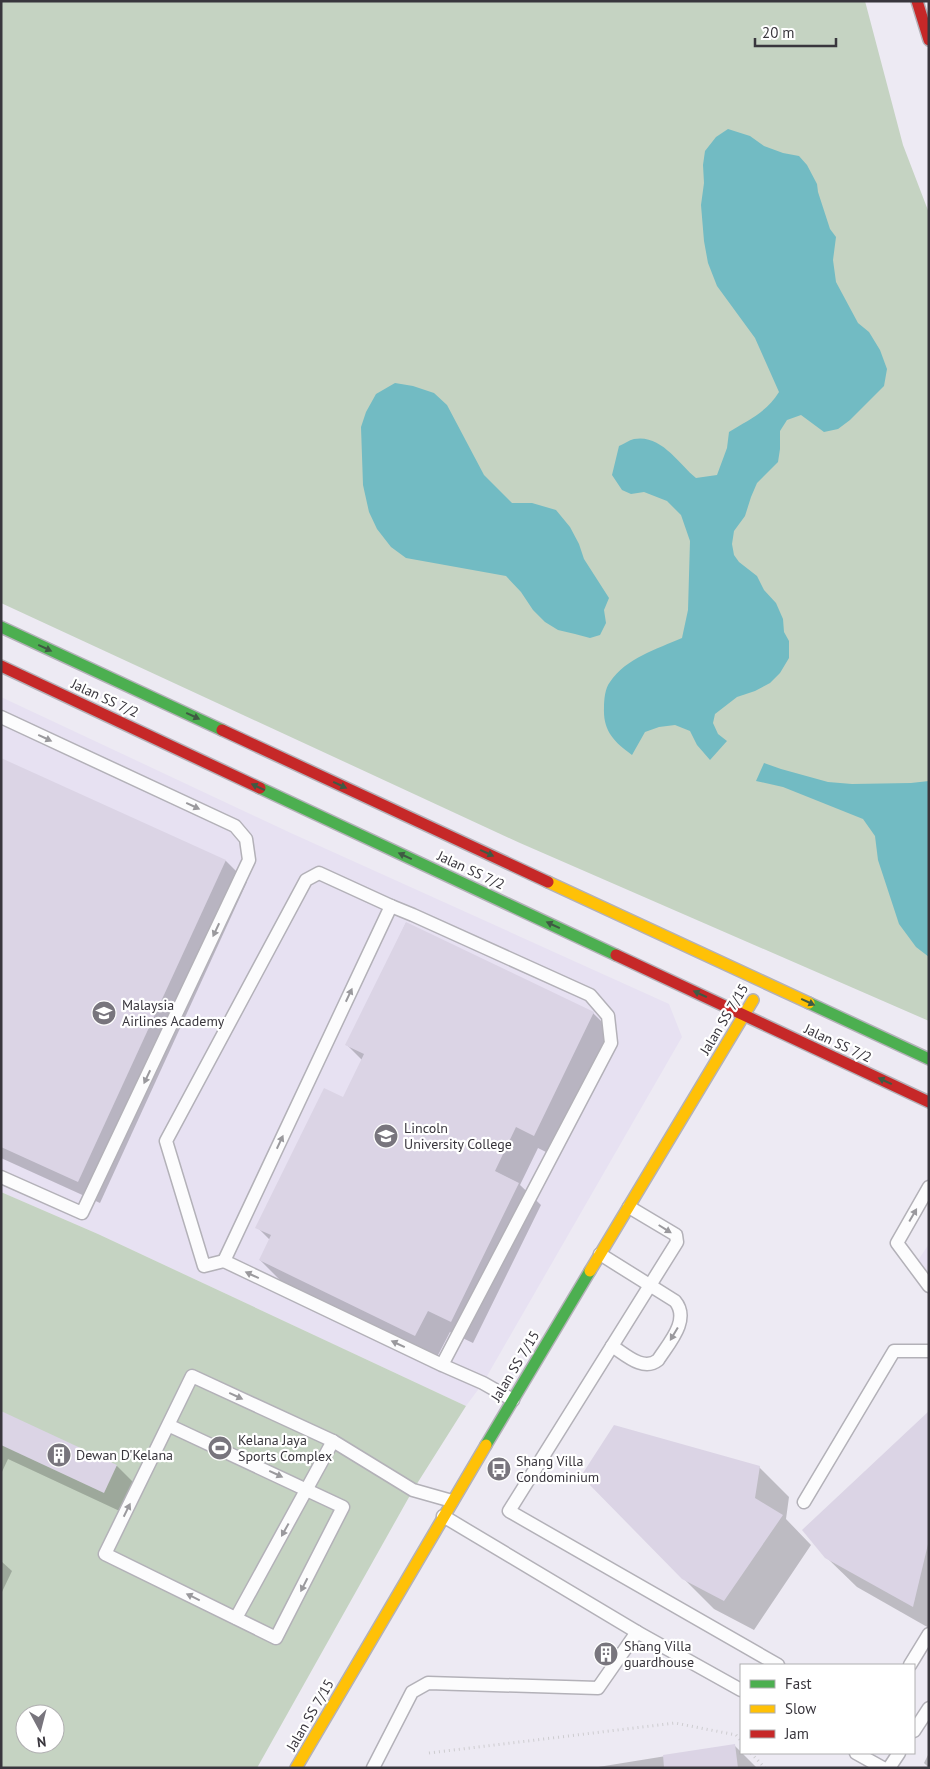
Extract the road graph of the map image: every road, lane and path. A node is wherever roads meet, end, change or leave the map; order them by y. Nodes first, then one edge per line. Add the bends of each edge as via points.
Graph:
1 (916, 1) edge
2 (929, 40) edge
3 (1, 627) edge
4 (1, 666) edge
5 (1, 717) edge
6 (391, 906) junction
7 (763, 982) junction
8 (744, 1015) junction
9 (929, 1059) edge
10 (929, 1102) edge
11 (1, 1176) edge
12 (929, 1187) edge
13 (629, 1206) junction
14 (600, 1254) junction
15 (224, 1261) junction
16 (650, 1285) junction
17 (929, 1286) edge
18 (612, 1346) junction
19 (929, 1351) edge
20 (442, 1365) junction
21 (513, 1400) junction
22 (168, 1424) junction
23 (333, 1441) junction
24 (308, 1489) junction
25 (452, 1501) junction
26 (804, 1502) dead end
27 (443, 1516) junction
28 (236, 1618) junction
29 (636, 1632) junction
30 (929, 1634) edge
31 (776, 1664) edge
32 (911, 1664) edge
33 (740, 1689) edge
34 (929, 1708) edge
35 (915, 1729) edge
36 (740, 1741) edge
37 (429, 1753) dead end
38 (752, 1754) edge
39 (858, 1754) edge
40 (898, 1754) edge
41 (296, 1768) edge
42 (373, 1768) edge
43 (765, 1768) edge
44 (883, 1768) edge
45 (890, 1768) edge

1 - 2 street
3 -> 7 street, Jalan SS 7/2
8 -> 4 street, Jalan SS 7/2
5 -> 11 lane via 235,826 246,839 249,860 82,1213
15 -> 6 lane
6 - 15 lane via 319,873 306,880 166,1141 204,1266
6 - 20 lane via 590,995 608,1016 611,1043
7 - 8 street, Jalan SS 7/15
7 -> 9 street, Jalan SS 7/2
10 -> 8 street, Jalan SS 7/2
8 - 13 street, Jalan SS 7/15
17 -> 12 lane via 897,1243
13 - 14 street, Jalan SS 7/15
13 -> 16 lane via 677,1238
14 - 16 lane
14 - 21 street, Jalan SS 7/15
20 -> 15 lane
16 - 18 lane
16 -> 18 lane via 675,1301 681,1311 681,1323 658,1360 654,1364 643,1364
18 - 31 lane via 508,1511
19 - 26 lane via 894,1351
20 - 21 lane
21 - 25 street, Jalan SS 7/15
22 -> 23 lane via 192,1376
22 -> 24 lane
28 -> 22 lane via 105,1554
23 - 24 lane
23 - 25 lane via 413,1490
24 -> 28 lane
24 -> 28 lane via 343,1507 276,1638
25 - 27 street, Jalan SS 7/15
27 - 29 lane
27 - 41 street, Jalan SS 7/15
29 - 33 lane
29 - 42 lane via 598,1688 428,1684 412,1692
30 - 32 lane
34 - 35 lane
36 - 37 path via 736,1735 675,1723
38 - 43 path
39 - 44 lane
40 - 45 lane

